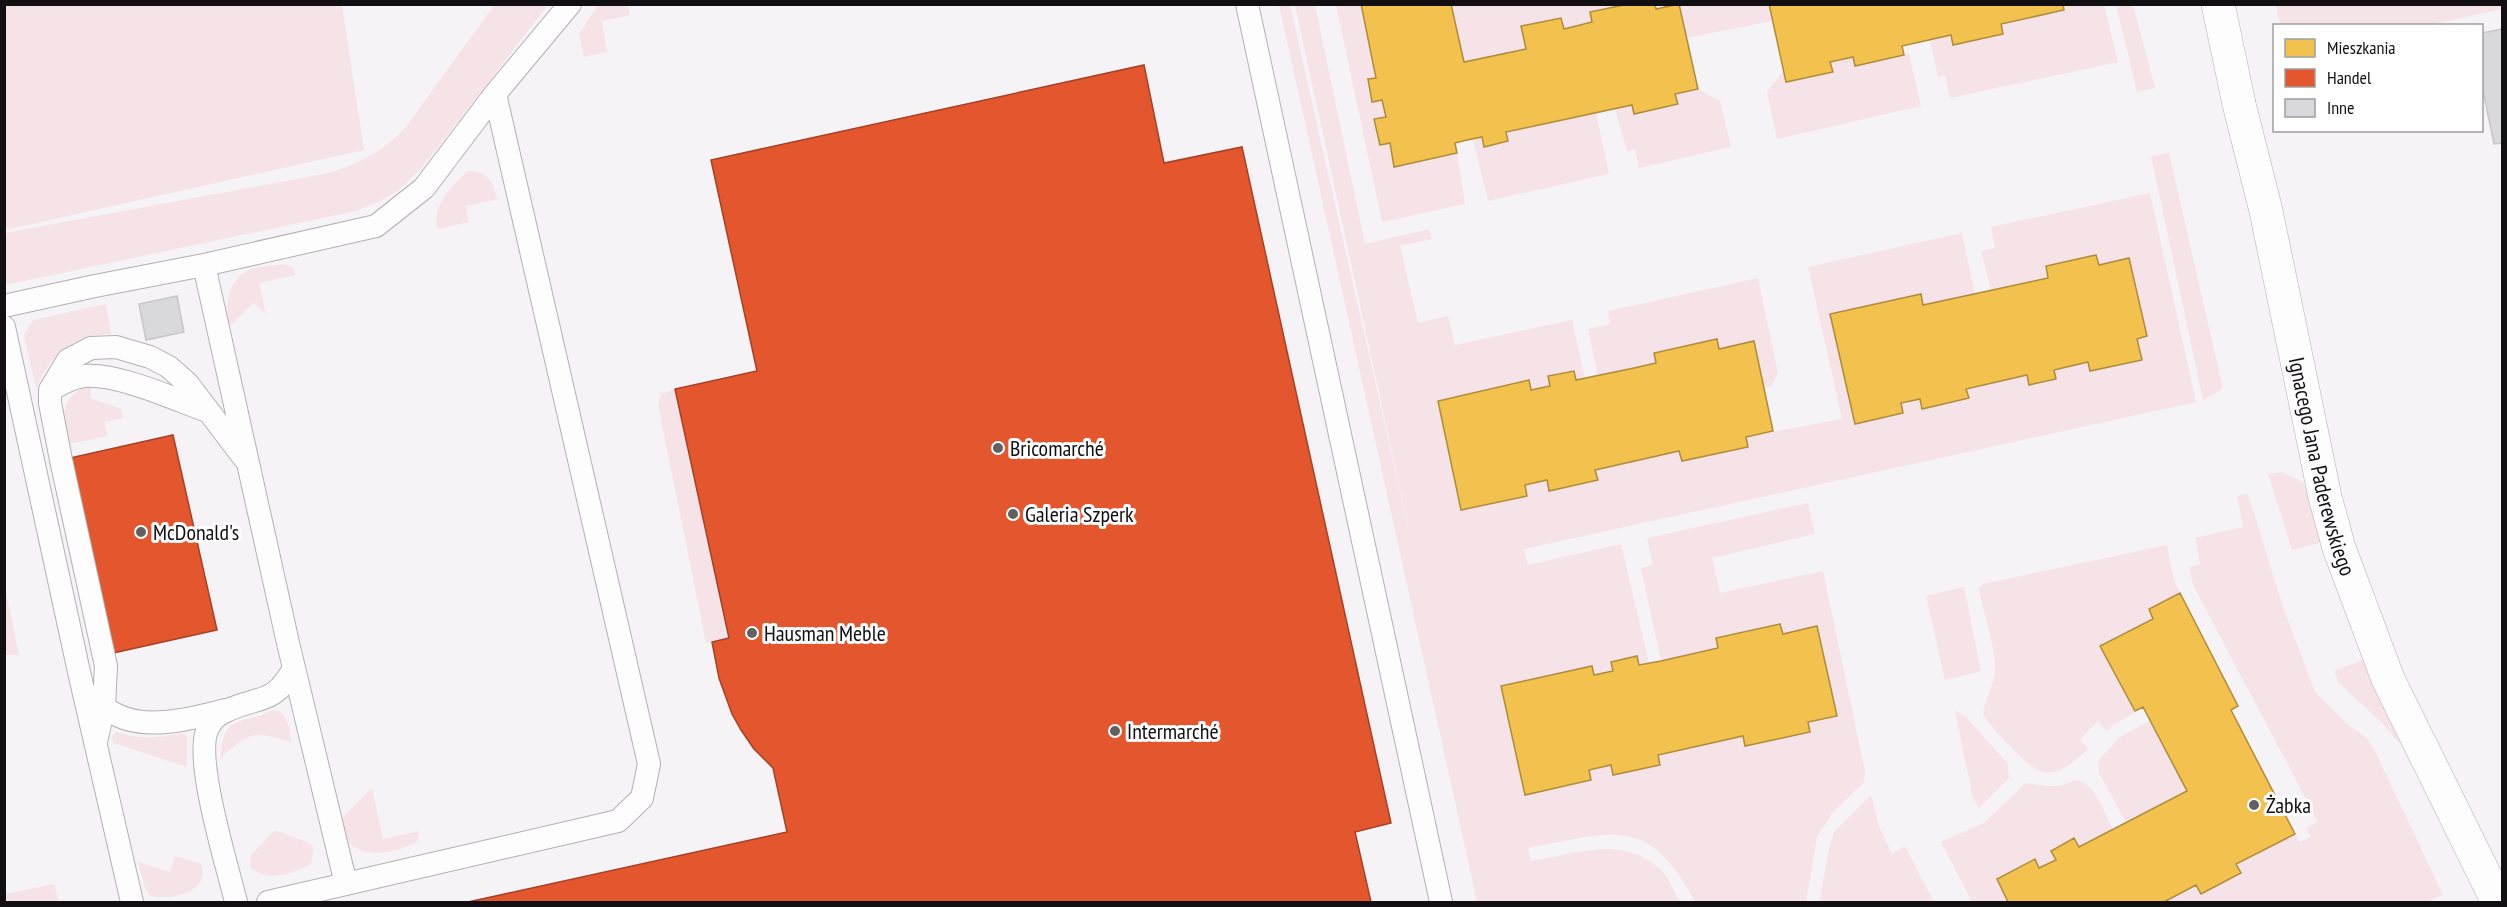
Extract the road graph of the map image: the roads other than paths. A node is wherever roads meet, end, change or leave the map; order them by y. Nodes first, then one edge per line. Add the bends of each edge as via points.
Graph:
1 (570, 4) edge
2 (1248, 4) edge
3 (2217, 4) edge
4 (495, 94) junction
5 (204, 265) junction
6 (4, 306) edge
7 (4, 327) edge
8 (50, 390) junction
9 (207, 411) junction
10 (247, 461) junction
11 (294, 668) junction
12 (79, 672) junction
13 (104, 706) junction
14 (230, 709) junction
15 (96, 742) junction
16 (346, 884) junction
17 (132, 903) edge
18 (236, 903) edge
19 (268, 903) edge
20 (1441, 903) edge
21 (2498, 903) edge

1 - 4 lane
2 - 20 lane
3 - 21 street, Ignacego Jana Paderewskiego via 2339,548 2388,679
4 - 5 lane via 423,188 376,226
4 - 16 lane via 649,764 642,798 618,821
5 - 6 lane
5 - 10 lane
7 - 12 lane
8 - 9 lane via 66,380 99,376
8 - 9 lane via 68,360 79,352 116,347 169,367 188,384
8 - 13 lane via 61,460 106,666
9 - 10 lane
10 - 11 lane
11 - 14 lane via 276,693
11 - 16 lane
12 - 13 lane
12 - 15 lane
13 - 14 lane via 146,724
13 - 15 lane
14 - 18 lane via 218,715 207,729 203,758
15 - 17 lane
16 - 19 lane

